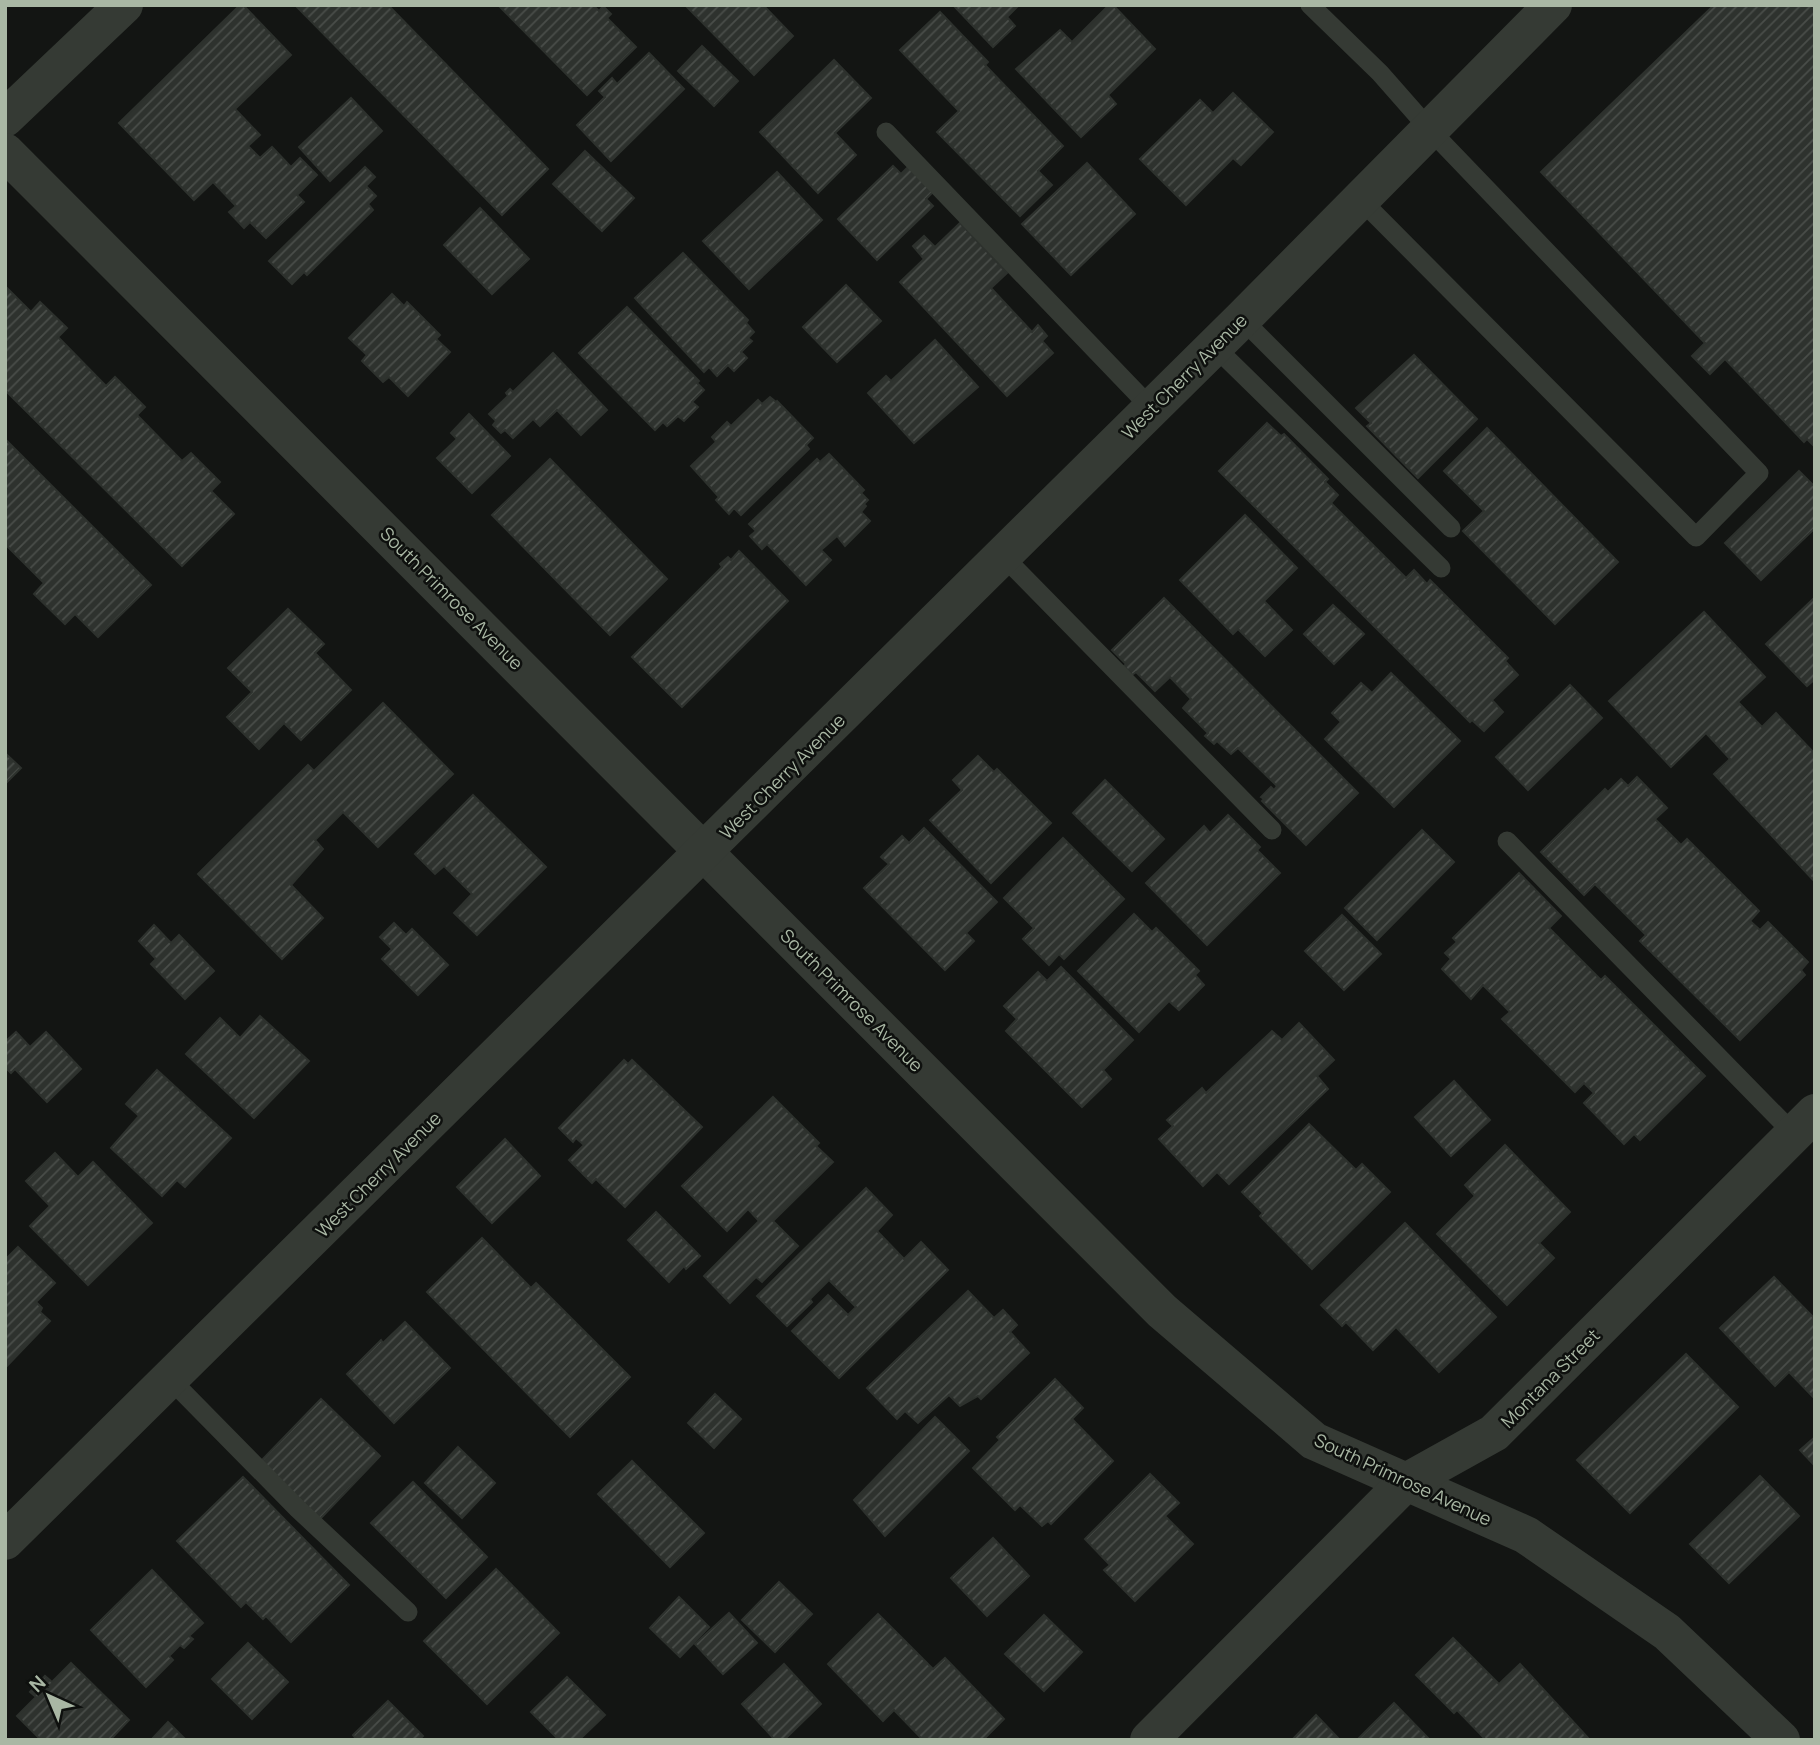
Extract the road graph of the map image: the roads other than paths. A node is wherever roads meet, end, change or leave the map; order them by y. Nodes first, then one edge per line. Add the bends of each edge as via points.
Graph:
1 (124, 5) edge
2 (1310, 5) edge
3 (1553, 5) edge
4 (5, 118) edge
5 (1431, 131) junction
6 (886, 132) dead end
7 (5, 152) edge
8 (1361, 200) junction
9 (1242, 319) junction
10 (1214, 346) junction
11 (1152, 409) junction
12 (1451, 528) dead end
13 (1003, 556) junction
14 (1441, 568) dead end
15 (1272, 830) dead end
16 (1507, 841) dead end
17 (704, 852) junction
18 (1804, 1124) edge
19 (170, 1379) junction
20 (1406, 1482) junction
21 (5, 1541) edge
22 (408, 1612) dead end
23 (1149, 1740) edge
24 (1781, 1740) edge

1 - 4 street
2 - 5 lane
3 - 5 street, West Cherry Avenue
5 - 8 street, West Cherry Avenue
5 - 8 lane via 1759,473 1696,537
6 - 11 lane
7 - 17 street, South Primrose Avenue
8 - 9 street, West Cherry Avenue
9 - 10 street, West Cherry Avenue
9 - 12 lane
10 - 11 street, West Cherry Avenue
10 - 14 lane
11 - 13 street, West Cherry Avenue
13 - 15 lane
13 - 17 street, West Cherry Avenue
16 - 18 lane
17 - 19 street, West Cherry Avenue
17 - 20 street, South Primrose Avenue via 1162,1311 1314,1441
18 - 20 street, Montana Street via 1494,1433
19 - 21 street, West Cherry Avenue
19 - 22 lane
20 - 23 street, Montana Street
20 - 24 street, South Primrose Avenue via 1526,1535 1667,1632

